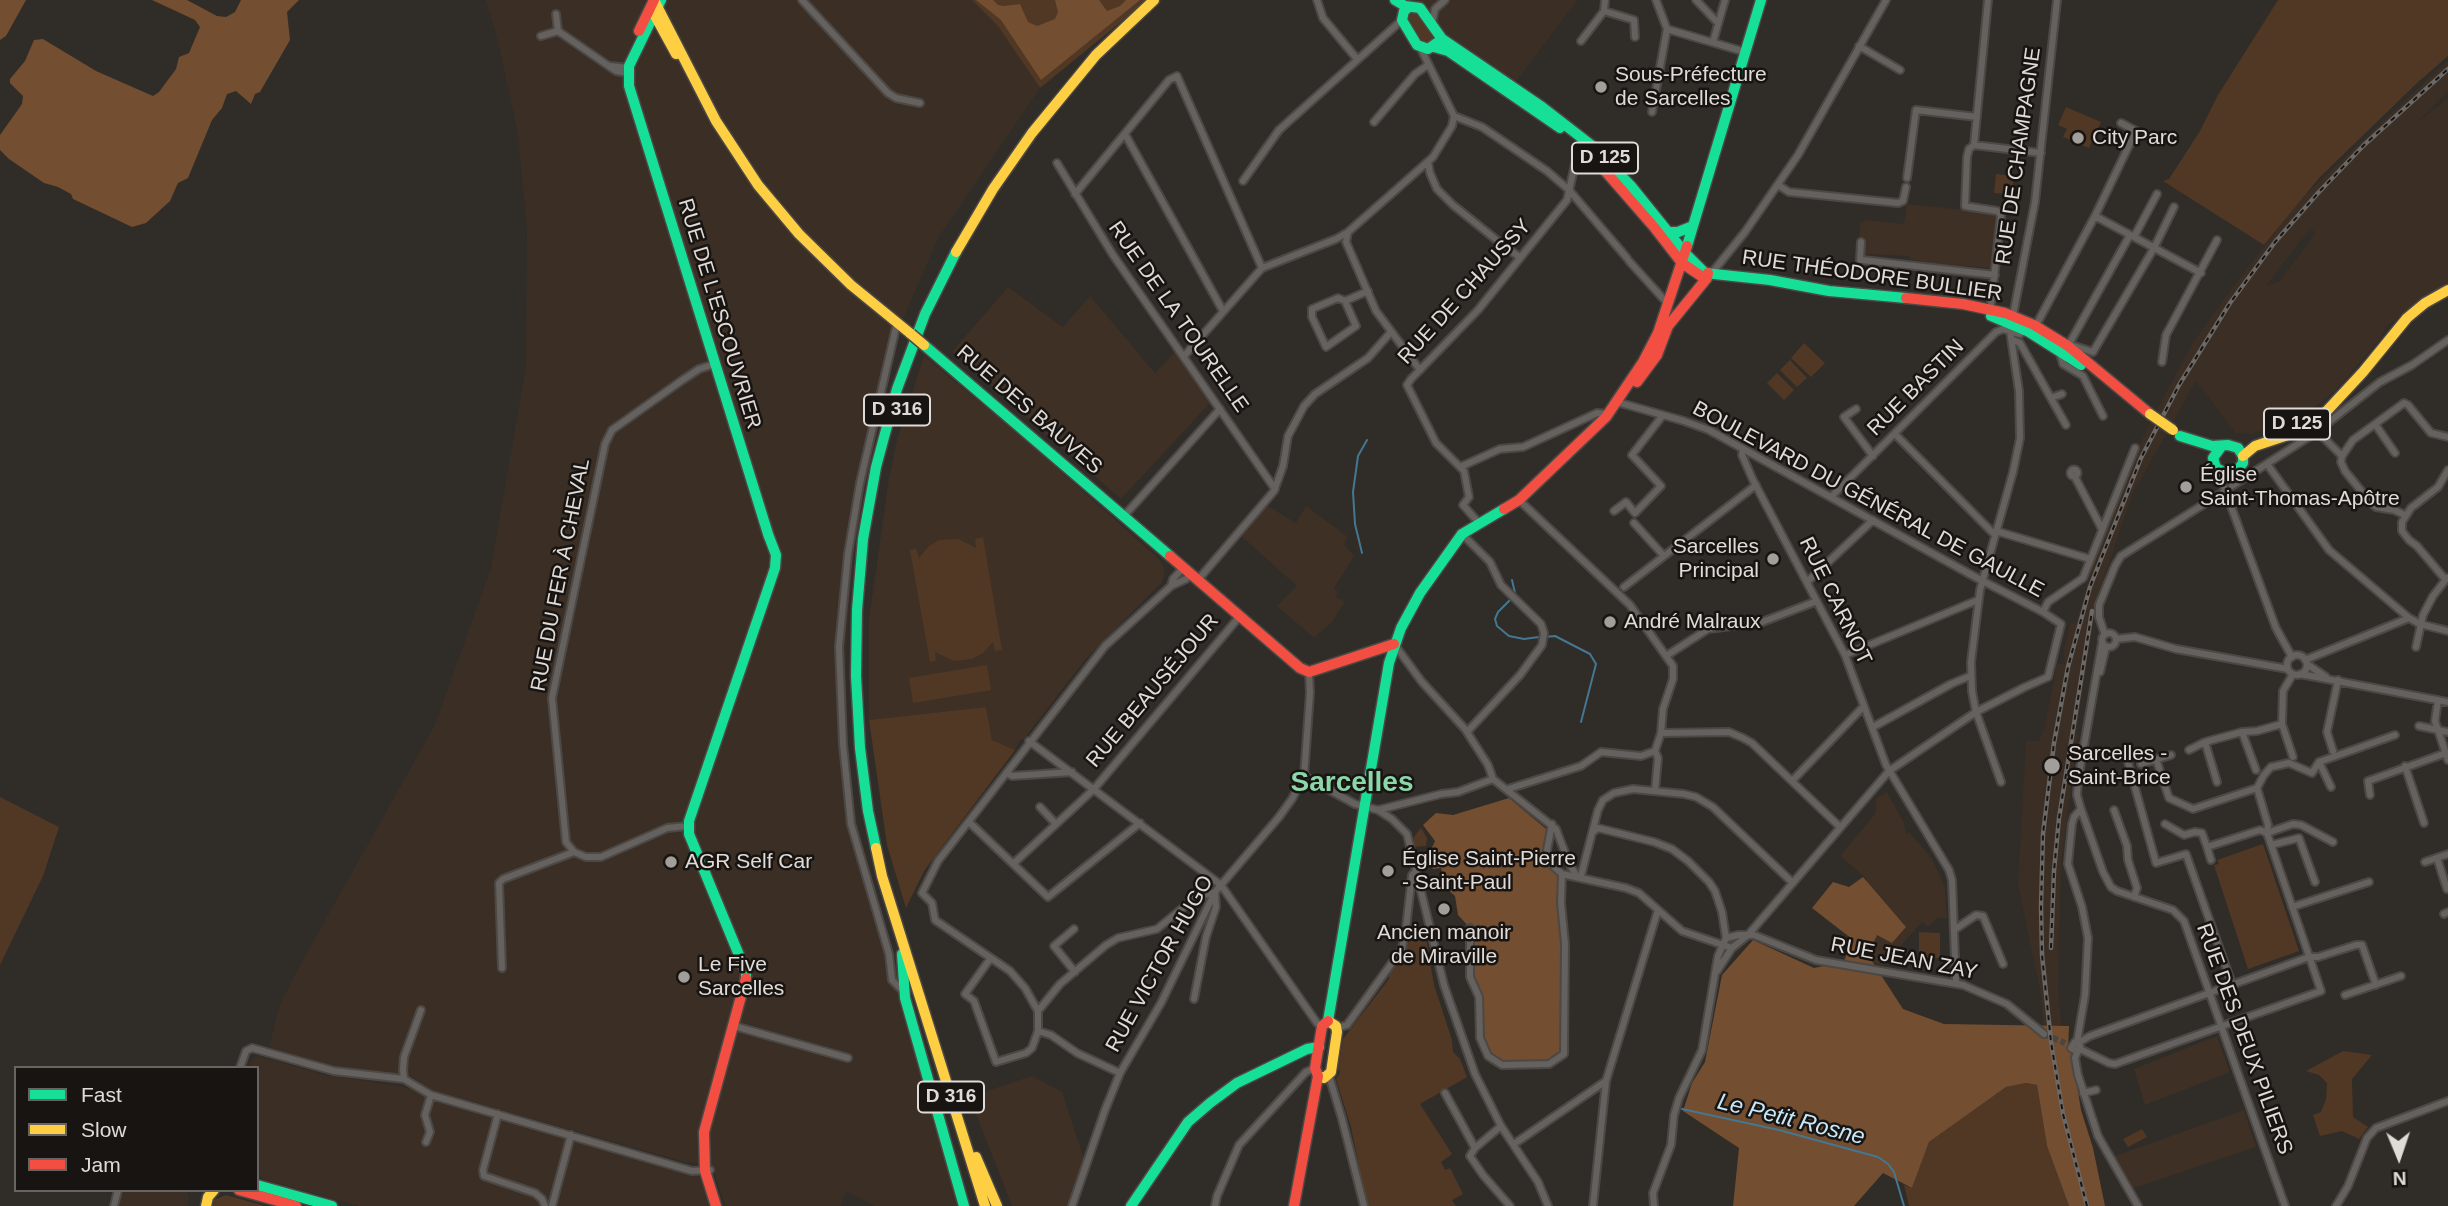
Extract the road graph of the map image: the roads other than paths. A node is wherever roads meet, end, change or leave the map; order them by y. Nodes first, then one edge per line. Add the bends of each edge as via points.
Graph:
1 (802, 0) edge
2 (1154, 0) edge
3 (1164, 0) edge
4 (1317, 0) edge
5 (1394, 0) edge
6 (1445, 0) edge
7 (1605, 0) edge
8 (1656, 0) edge
9 (1696, 0) edge
10 (1725, 0) edge
11 (1761, 0) edge
12 (1886, 0) edge
13 (1988, 0) edge
14 (2047, 0) edge
15 (2056, 2) edge
16 (654, 4) edge
17 (1409, 7) junction
18 (1422, 9) junction
19 (1435, 9) junction
20 (1604, 11) junction
21 (556, 14) dead end
22 (1402, 21) junction
23 (1432, 23) junction
24 (1718, 23) junction
25 (1667, 29) junction
26 (558, 31) junction
27 (664, 33) junction
28 (644, 35) junction
29 (541, 36) dead end
30 (1439, 36) junction
31 (1634, 37) dead end
32 (1581, 41) dead end
33 (1713, 42) junction
34 (1859, 46) junction
35 (1428, 47) junction
36 (1745, 52) junction
37 (1357, 60) junction
38 (1427, 63) junction
39 (626, 70) junction
40 (1900, 70) dead end
41 (696, 84) junction
42 (920, 103) dead end
43 (1652, 112) dead end
44 (1457, 117) junction
45 (1976, 117) junction
46 (1374, 122) dead end
47 (2121, 122) dead end
48 (1125, 134) junction
49 (1974, 145) junction
50 (1583, 146) junction
51 (2041, 153) junction
52 (1428, 162) junction
53 (1057, 163) dead end
54 (1907, 178) dead end
55 (1243, 181) dead end
56 (1778, 185) junction
57 (1906, 187) dead end
58 (1569, 190) junction
59 (1075, 194) junction
60 (2157, 194) dead end
61 (2174, 207) dead end
62 (2095, 216) junction
63 (1693, 226) junction
64 (1348, 232) junction
65 (1667, 232) junction
66 (2132, 236) junction
67 (2217, 240) dead end
68 (1861, 242) dead end
69 (2154, 248) junction
70 (1520, 257) junction
71 (1683, 258) junction
72 (1262, 268) junction
73 (2201, 273) junction
74 (1709, 275) junction
75 (1995, 275) junction
76 (1368, 290) junction
77 (2448, 290) edge
78 (2448, 298) edge
79 (1345, 302) junction
80 (1668, 304) junction
81 (1223, 311) junction
82 (1990, 312) junction
83 (897, 323) junction
84 (2012, 324) junction
85 (2030, 328) junction
86 (1391, 332) junction
87 (2013, 340) junction
88 (2448, 340) edge
89 (2385, 346) junction
90 (2066, 347) junction
91 (1185, 355) junction
92 (2162, 362) dead end
93 (715, 364) junction
94 (1420, 370) junction
95 (2062, 394) dead end
96 (2051, 398) junction
97 (1617, 402) junction
98 (1220, 409) junction
99 (1856, 409) dead end
100 (1602, 413) junction
101 (1663, 415) junction
102 (2103, 416) dead end
103 (2375, 424) junction
104 (2066, 425) dead end
105 (2317, 431) junction
106 (2176, 433) junction
107 (1895, 434) junction
108 (2448, 437) edge
109 (2221, 447) junction
110 (2135, 448) dead end
111 (1743, 450) junction
112 (2239, 450) junction
113 (2395, 453) dead end
114 (1872, 456) junction
115 (2342, 456) junction
116 (2213, 458) junction
117 (2267, 464) junction
118 (1460, 467) junction
119 (2241, 468) junction
120 (2259, 469) junction
121 (2448, 470) edge
122 (2218, 471) junction
123 (2231, 474) junction
124 (2075, 477) dead end
125 (1756, 485) junction
126 (2232, 486) dead end
127 (1275, 489) junction
128 (2225, 491) junction
129 (1831, 497) junction
130 (1519, 500) junction
131 (1614, 511) dead end
132 (2405, 515) junction
133 (1124, 516) junction
134 (1873, 520) junction
135 (1479, 523) junction
136 (1634, 523) dead end
137 (2102, 529) junction
138 (1995, 533) junction
139 (1462, 534) junction
140 (1664, 556) junction
141 (2090, 559) junction
142 (1190, 575) junction
143 (2447, 578) edge
144 (1983, 581) junction
145 (1807, 582) junction
146 (1624, 587) dead end
147 (1978, 600) junction
148 (1817, 601) junction
149 (2043, 612) junction
150 (1240, 616) junction
151 (2409, 618) junction
152 (2420, 624) junction
153 (2448, 631) edge
154 (2105, 635) junction
155 (2116, 639) junction
156 (1394, 644) junction
157 (2104, 645) junction
158 (2416, 647) dead end
159 (1845, 655) junction
160 (1666, 656) junction
161 (2292, 657) junction
162 (2305, 662) junction
163 (1309, 672) junction
164 (2294, 673) junction
165 (1970, 676) junction
166 (2328, 678) junction
167 (2338, 680) junction
168 (2438, 700) junction
169 (2448, 702) edge
170 (1864, 706) junction
171 (1976, 712) junction
172 (2282, 724) junction
173 (2419, 726) dead end
174 (1873, 727) junction
175 (2437, 730) junction
176 (1467, 732) junction
177 (2242, 732) junction
178 (2448, 732) edge
179 (1661, 733) junction
180 (2395, 735) dead end
181 (1029, 741) junction
182 (2205, 742) junction
183 (2189, 750) dead end
184 (1655, 751) junction
185 (2333, 751) dead end
186 (2126, 755) dead end
187 (2171, 755) dead end
188 (2293, 757) dead end
189 (2447, 757) edge
190 (2156, 759) junction
191 (2319, 762) junction
192 (2141, 764) dead end
193 (2405, 766) junction
194 (2256, 770) dead end
195 (1889, 771) junction
196 (1072, 772) junction
197 (1007, 773) junction
198 (1304, 776) junction
199 (1493, 779) junction
200 (1792, 781) junction
201 (2001, 782) dead end
202 (2217, 782) dead end
203 (2331, 787) dead end
204 (2257, 788) junction
205 (1094, 789) junction
206 (1508, 789) junction
207 (1655, 791) junction
208 (2370, 795) dead end
209 (1393, 806) junction
210 (1040, 807) dead end
211 (1363, 808) junction
212 (2081, 809) junction
213 (1378, 810) junction
214 (2114, 810) dead end
215 (1392, 819) junction
216 (969, 821) junction
217 (1140, 823) junction
218 (2424, 823) dead end
219 (1056, 824) junction
220 (1552, 824) junction
221 (2165, 824) dead end
222 (688, 826) junction
223 (1840, 827) junction
224 (1593, 832) junction
225 (2267, 833) junction
226 (2333, 842) dead end
227 (2271, 845) junction
228 (2207, 847) junction
229 (574, 852) junction
230 (2448, 854) edge
231 (2437, 858) junction
232 (2211, 860) dead end
233 (2425, 862) dead end
234 (1013, 864) junction
235 (1414, 873) junction
236 (1572, 875) junction
237 (2315, 882) dead end
238 (2369, 882) dead end
239 (1793, 883) junction
240 (1221, 885) junction
241 (2447, 888) edge
242 (1215, 892) junction
243 (2134, 897) junction
244 (890, 899) junction
245 (2292, 907) junction
246 (894, 910) junction
247 (1658, 911) junction
248 (1470, 928) dead end
249 (1074, 929) dead end
250 (1954, 930) junction
251 (1748, 935) junction
252 (1730, 940) junction
253 (1732, 948) junction
254 (2309, 957) junction
255 (990, 959) junction
256 (2003, 964) dead end
257 (502, 968) dead end
258 (1717, 971) junction
259 (1075, 972) junction
260 (2401, 976) dead end
261 (1956, 983) junction
262 (2232, 984) junction
263 (2376, 985) junction
264 (918, 987) junction
265 (904, 992) junction
266 (2209, 993) junction
267 (2345, 995) dead end
268 (1194, 999) dead end
269 (421, 1010) dead end
270 (1038, 1011) junction
271 (1329, 1025) junction
272 (2220, 1025) junction
273 (734, 1026) junction
274 (1038, 1031) junction
275 (2044, 1034) tunnel mouth
276 (2075, 1046) junction
277 (1318, 1047) junction
278 (848, 1058) dead end
279 (241, 1066) edge
280 (1120, 1073) junction
281 (1320, 1074) junction
282 (404, 1079) junction
283 (1606, 1081) junction
284 (2096, 1090) dead end
285 (1444, 1093) dead end
286 (2083, 1093) junction
287 (431, 1095) junction
288 (2448, 1101) edge
289 (498, 1115) junction
290 (1501, 1126) junction
291 (571, 1135) junction
292 (426, 1142) dead end
293 (1514, 1144) junction
294 (1475, 1148) junction
295 (707, 1167) junction
296 (259, 1186) edge
297 (246, 1192) edge
298 (296, 1206) edge
299 (332, 1206) edge
300 (545, 1206) edge
301 (552, 1206) edge
302 (716, 1206) edge
303 (723, 1206) edge
304 (964, 1206) edge
305 (985, 1206) edge
306 (997, 1206) edge
307 (1072, 1206) edge
308 (1131, 1206) edge
309 (1215, 1206) edge
310 (1294, 1206) edge
311 (1364, 1206) edge
312 (1510, 1206) edge
313 (1548, 1206) edge
314 (1593, 1206) edge
315 (1654, 1206) edge
316 (2138, 1206) edge
317 (2285, 1206) edge
318 (2336, 1206) edge

1 - 42 street via 888,93
2 - 244 main road, D 316 via 1083,70 993,189 932,299 894,399 866,518 855,658 865,791
3 - 244 main road, D 316 via 1059,107 1001,185 941,292 899,402 871,525 860,650 870,787
4 - 37 street via 1323,18
5 - 17 main road
5 - 22 main road
6 - 19 street
7 - 20 street
8 - 25 street
9 - 24 street
10 - 24 street
11 - 36 main road
12 - 34 street
13 - 45 street
14 - 15 street
15 - 51 street, RUE DE CHAMPAGNE
16 - 27 main road, RUE DES BAUVES
16 - 28 main road
16 - 39 main road
16 - 41 main road, RUE DES BAUVES
17 - 18 main road
17 - 22 main road
18 - 19 street
18 - 23 main road
19 - 23 street
20 - 31 street via 1634,20
20 - 32 street
21 - 26 street
22 - 35 main road
22 - 37 street
23 - 30 main road
24 - 33 street
25 - 33 street
25 - 43 street
26 - 29 street
26 - 39 street via 610,66
27 - 28 main road via 654,30
27 - 41 main road, RUE DES BAUVES
28 - 39 main road
30 - 35 main road
30 - 65 main road, D 125 via 1591,145 1639,194
33 - 36 street
34 - 40 street
34 - 56 street
35 - 38 street
35 - 50 main road, D 125 via 1448,51
36 - 63 main road
37 - 55 street via 1279,130
38 - 44 street
38 - 46 street
39 - 93 main road, RUE DE L'ESCOUVRIER
41 - 83 main road, RUE DES BAUVES via 728,141 775,206 851,285
44 - 52 street
44 - 58 street via 1482,127
45 - 49 street
45 - 54 street via 1916,110
47 - 62 street via 2136,131
48 - 59 street
48 - 72 street via 1177,76
48 - 81 street
49 - 51 street
49 - 75 street via 1967,156 1963,202 2001,215
50 - 58 street, RUE DE CHAUSSY
50 - 71 main road, D 125
51 - 84 street, RUE DE CHAMPAGNE
52 - 64 street
52 - 70 street via 1437,189
53 - 59 street, RUE DE LA TOURELLE
56 - 57 street via 1789,192 1898,203 1904,200
56 - 74 street
58 - 70 street, RUE DE CHAUSSY via 1567,200
58 - 80 street
59 - 91 street, RUE DE LA TOURELLE
60 - 66 street
61 - 69 street
62 - 66 street
62 - 85 street
63 - 65 main road
63 - 71 main road
64 - 72 street
64 - 76 street via 1346,243
65 - 71 main road, D 125
66 - 69 street
66 - 90 street
67 - 73 street
68 - 75 street via 1860,260
69 - 73 street
69 - 90 street via 2093,352
70 - 94 street, RUE DE CHAUSSY via 1478,310
71 - 74 main road, D 125
71 - 80 main road
72 - 81 street
73 - 92 street via 2166,335
74 - 82 main road, RUE THÉODORE BULLIER via 1811,292
74 - 97 main road via 1668,326 1652,362
75 - 82 street
76 - 79 street
76 - 86 street
77 - 89 main road, D 125 via 2415,310
78 - 89 main road, D 125 via 2422,313
79 - 79 street via 1338,298 1312,309 1326,347 1356,326
80 - 97 main road via 1643,362
81 - 91 street
82 - 84 main road, RUE THÉODORE BULLIER
83 - 133 main road, RUE DES BAUVES, bridge
83 - 265 street via 860,482 839,647 842,744 852,824 889,954 892,980
84 - 85 main road, RUE THÉODORE BULLIER
84 - 85 street, RUE BASTIN via 2020,334
84 - 87 street
84 - 107 street, RUE BASTIN via 1996,332
85 - 90 main road, RUE THÉODORE BULLIER
86 - 94 street
86 - 127 street via 1368,358 1304,406 1288,436
87 - 96 street via 2020,343
87 - 138 street via 2020,438
88 - 105 street via 2372,388
89 - 112 main road, D 125 via 2351,386 2322,410
90 - 102 street via 2059,354 2063,364 2083,376
90 - 106 main road, RUE THÉODORE BULLIER, bridge
91 - 98 street, RUE DE LA TOURELLE
93 - 222 main road, RUE DE L'ESCOUVRIER via 776,555
93 - 229 street, RUE DU FER À CHEVAL via 690,375 612,430 605,444 552,698 566,842
94 - 118 street, RUE DE CHAUSSY via 1407,385 1412,398 1436,443
95 - 96 street
96 - 104 street
97 - 100 main road
97 - 101 street, BOULEVARD DU GÉNÉRAL DE GAULLE
98 - 127 street, RUE DE LA TOURELLE
98 - 133 street
99 - 114 street via 1844,417
100 - 118 street via 1523,447 1500,449
100 - 130 main road
101 - 111 street, BOULEVARD DU GÉNÉRAL DE GAULLE via 1709,430
101 - 131 street via 1632,455 1661,486 1634,513 1626,502
103 - 108 street via 2404,403 2431,433
103 - 113 street
103 - 115 street via 2353,440
105 - 115 street
105 - 117 street
106 - 109 main road, RUE THÉODORE BULLIER
106 - 116 main road, RUE THÉODORE BULLIER
107 - 114 street, RUE BASTIN
107 - 138 street
109 - 112 main road via 2228,444
109 - 116 main road
110 - 137 street
111 - 125 street, RUE CARNOT
111 - 129 street, BOULEVARD DU GÉNÉRAL DE GAULLE
112 - 119 main road
114 - 129 street, RUE BASTIN
115 - 132 street via 2345,471 2371,503
116 - 122 main road
117 - 120 street
117 - 151 street via 2329,550
118 - 135 street via 1469,497 1463,505
119 - 120 street
119 - 123 main road
120 - 126 street
121 - 132 street via 2438,487
122 - 123 main road
122 - 128 street
123 - 128 street
124 - 137 street
125 - 140 street
125 - 145 street, RUE CARNOT
127 - 142 street
128 - 154 street via 2121,556 2099,606
128 - 161 street via 2276,628
129 - 134 street, BOULEVARD DU GÉNÉRAL DE GAULLE
130 - 135 main road
130 - 160 street via 1630,605
132 - 143 street via 2402,531
133 - 142 main road, RUE DES BAUVES
134 - 144 street, BOULEVARD DU GÉNÉRAL DE GAULLE
134 - 145 street
135 - 139 main road
136 - 140 street
137 - 141 street
138 - 141 street
138 - 144 street
139 - 156 main road via 1420,593
139 - 176 street via 1490,562 1497,580 1541,624 1543,636 1542,645 1520,675
140 - 146 street
141 - 149 street via 2083,578 2048,602
142 - 150 main road, RUE DES BAUVES
142 - 181 street via 1173,579 1171,586 1105,646
143 - 152 street
144 - 147 street
144 - 149 street, BOULEVARD DU GÉNÉRAL DE GAULLE
145 - 148 street, RUE CARNOT
147 - 159 street
147 - 165 street
148 - 159 street, RUE CARNOT
148 - 160 street via 1762,622 1709,629
149 - 171 street, BOULEVARD DU GÉNÉRAL DE GAULLE via 2060,621 2047,679
150 - 163 main road, RUE DES BAUVES
150 - 205 street, RUE BEAUSÉJOUR
151 - 152 street
151 - 162 street
152 - 153 street
152 - 158 street
154 - 155 street
154 - 157 street
155 - 157 street via 2113,646
155 - 164 street via 2135,637
156 - 163 main road
156 - 176 street
156 - 211 main road
157 - 212 street via 2078,780
159 - 170 street, RUE CARNOT
160 - 179 street via 1674,673
161 - 162 street via 2300,656
161 - 164 street via 2287,662
162 - 164 street via 2305,670
162 - 166 street
163 - 198 street, RUE VICTOR HUGO
164 - 166 street
164 - 172 street via 2283,691
165 - 171 street
165 - 174 street
166 - 167 street
167 - 168 street
167 - 185 street via 2327,732
168 - 169 street
168 - 175 street
170 - 174 street, RUE CARNOT
170 - 200 street
171 - 195 street
171 - 201 street
172 - 177 street
172 - 188 street
173 - 175 street
174 - 195 street, RUE CARNOT
175 - 178 street
175 - 189 street
176 - 199 street
177 - 182 street
177 - 194 street
179 - 184 street
179 - 200 street via 1729,732 1752,743
180 - 191 street
181 - 196 street
181 - 197 street
182 - 183 street
182 - 202 street
184 - 206 street via 1641,755 1601,752 1581,766
184 - 207 street
186 - 262 street via 2157,863 2186,854
187 - 190 street
189 - 193 street
190 - 192 street
190 - 204 street via 2169,798 2193,809
191 - 203 street
191 - 204 street via 2312,773 2289,763 2271,767
193 - 208 street via 2368,781
193 - 218 street
195 - 223 street
195 - 250 street, RUE CARNOT via 1949,870
196 - 197 street
196 - 205 street
197 - 216 street
198 - 211 street
198 - 240 street, RUE VICTOR HUGO via 1279,817
199 - 206 street
199 - 209 street
200 - 223 street
204 - 225 street
205 - 217 street
205 - 219 street, RUE BEAUSÉJOUR
206 - 220 street
207 - 224 street via 1633,789 1603,800
207 - 239 street via 1696,797 1713,807
209 - 213 street
209 - 215 street
210 - 219 street
211 - 213 street
211 - 271 main road
212 - 243 street, RUE DES DEUX PILIERS via 2107,882
212 - 276 street via 2071,824 2068,858 2088,938 2085,995
213 - 215 street
214 - 243 street via 2137,888
215 - 235 street via 1408,838
216 - 234 street
216 - 255 street via 938,861 922,894 932,903 934,920
217 - 234 street via 1048,897
217 - 240 street
219 - 234 street, RUE BEAUSÉJOUR
220 - 236 street
220 - 236 street via 1547,850 1550,863
221 - 228 street via 2184,835 2203,833
222 - 229 street via 667,828 601,857
222 - 273 main road via 745,966 745,987
223 - 239 street
224 - 236 street
224 - 252 street via 1598,828 1654,842 1688,861 1715,891
225 - 226 street via 2297,823
225 - 227 street
225 - 228 street via 2260,830
227 - 237 street via 2299,838
227 - 245 street
228 - 232 street
229 - 257 street via 499,883
230 - 231 street
231 - 233 street
231 - 241 street
235 - 271 street via 1402,949 1347,1025
235 - 290 street via 1444,985 1475,1074
236 - 247 street via 1639,893
236 - 248 street via 1561,903 1564,1054 1549,1064 1502,1065 1488,1056 1480,1038 1479,997 1470,977
238 - 245 street
239 - 251 street
240 - 242 street, RUE VICTOR HUGO
240 - 271 street via 1317,1023
242 - 259 street via 1195,898 1157,929 1106,945
242 - 268 street via 1216,907
242 - 280 street, RUE VICTOR HUGO via 1161,1003
243 - 266 street, RUE DES DEUX PILIERS via 2181,917
244 - 246 main road, D 316
245 - 254 street
246 - 264 main road, D 316
246 - 265 main road via 904,963
247 - 252 street via 1682,931
247 - 283 street
249 - 259 street via 1054,946
250 - 256 street via 1976,915 1983,916
250 - 261 street, RUE CARNOT
251 - 252 street
251 - 261 street, RUE JEAN ZAY via 1815,960
252 - 253 street
252 - 253 street
252 - 258 street
253 - 258 street
254 - 262 street
254 - 263 street via 2362,945
254 - 272 street via 2321,991
255 - 270 street via 1010,971
255 - 274 street via 965,994 974,1001 996,1062 1026,1054
258 - 315 street via 1702,1050 1674,1115 1671,1145 1653,1193
259 - 270 street
260 - 263 street
261 - 275 street, RUE JEAN ZAY via 2007,1004
262 - 266 street
263 - 267 street
264 - 305 main road, D 316
264 - 306 main road
265 - 304 main road
266 - 272 street, RUE DES DEUX PILIERS
266 - 276 street via 2090,1036
269 - 282 street via 404,1057
270 - 274 street
271 - 277 main road
271 - 281 main road
272 - 276 street via 2115,1064
272 - 317 street, RUE DES DEUX PILIERS
273 - 278 street
273 - 295 main road via 710,1114
274 - 280 street
276 - 286 street
277 - 281 main road
277 - 308 main road via 1237,1083 1210,1102 1188,1122
279 - 282 street via 246,1051 253,1048 334,1071
280 - 307 street, RUE VICTOR HUGO
281 - 309 street via 1306,1072 1239,1145
281 - 310 main road
281 - 311 street via 1342,1119
282 - 287 street
283 - 293 street
283 - 314 street
284 - 286 street
285 - 294 street
286 - 316 street via 2104,1150
287 - 289 street
287 - 292 street via 425,1115 430,1132
288 - 318 street via 2376,1128
289 - 291 street
289 - 300 street via 484,1176 535,1193
290 - 293 street
290 - 294 street
291 - 295 street via 684,1168
291 - 301 street
293 - 313 street
294 - 312 street via 1470,1156 1474,1164
295 - 302 main road
295 - 303 main road
296 - 299 main road
297 - 298 main road

